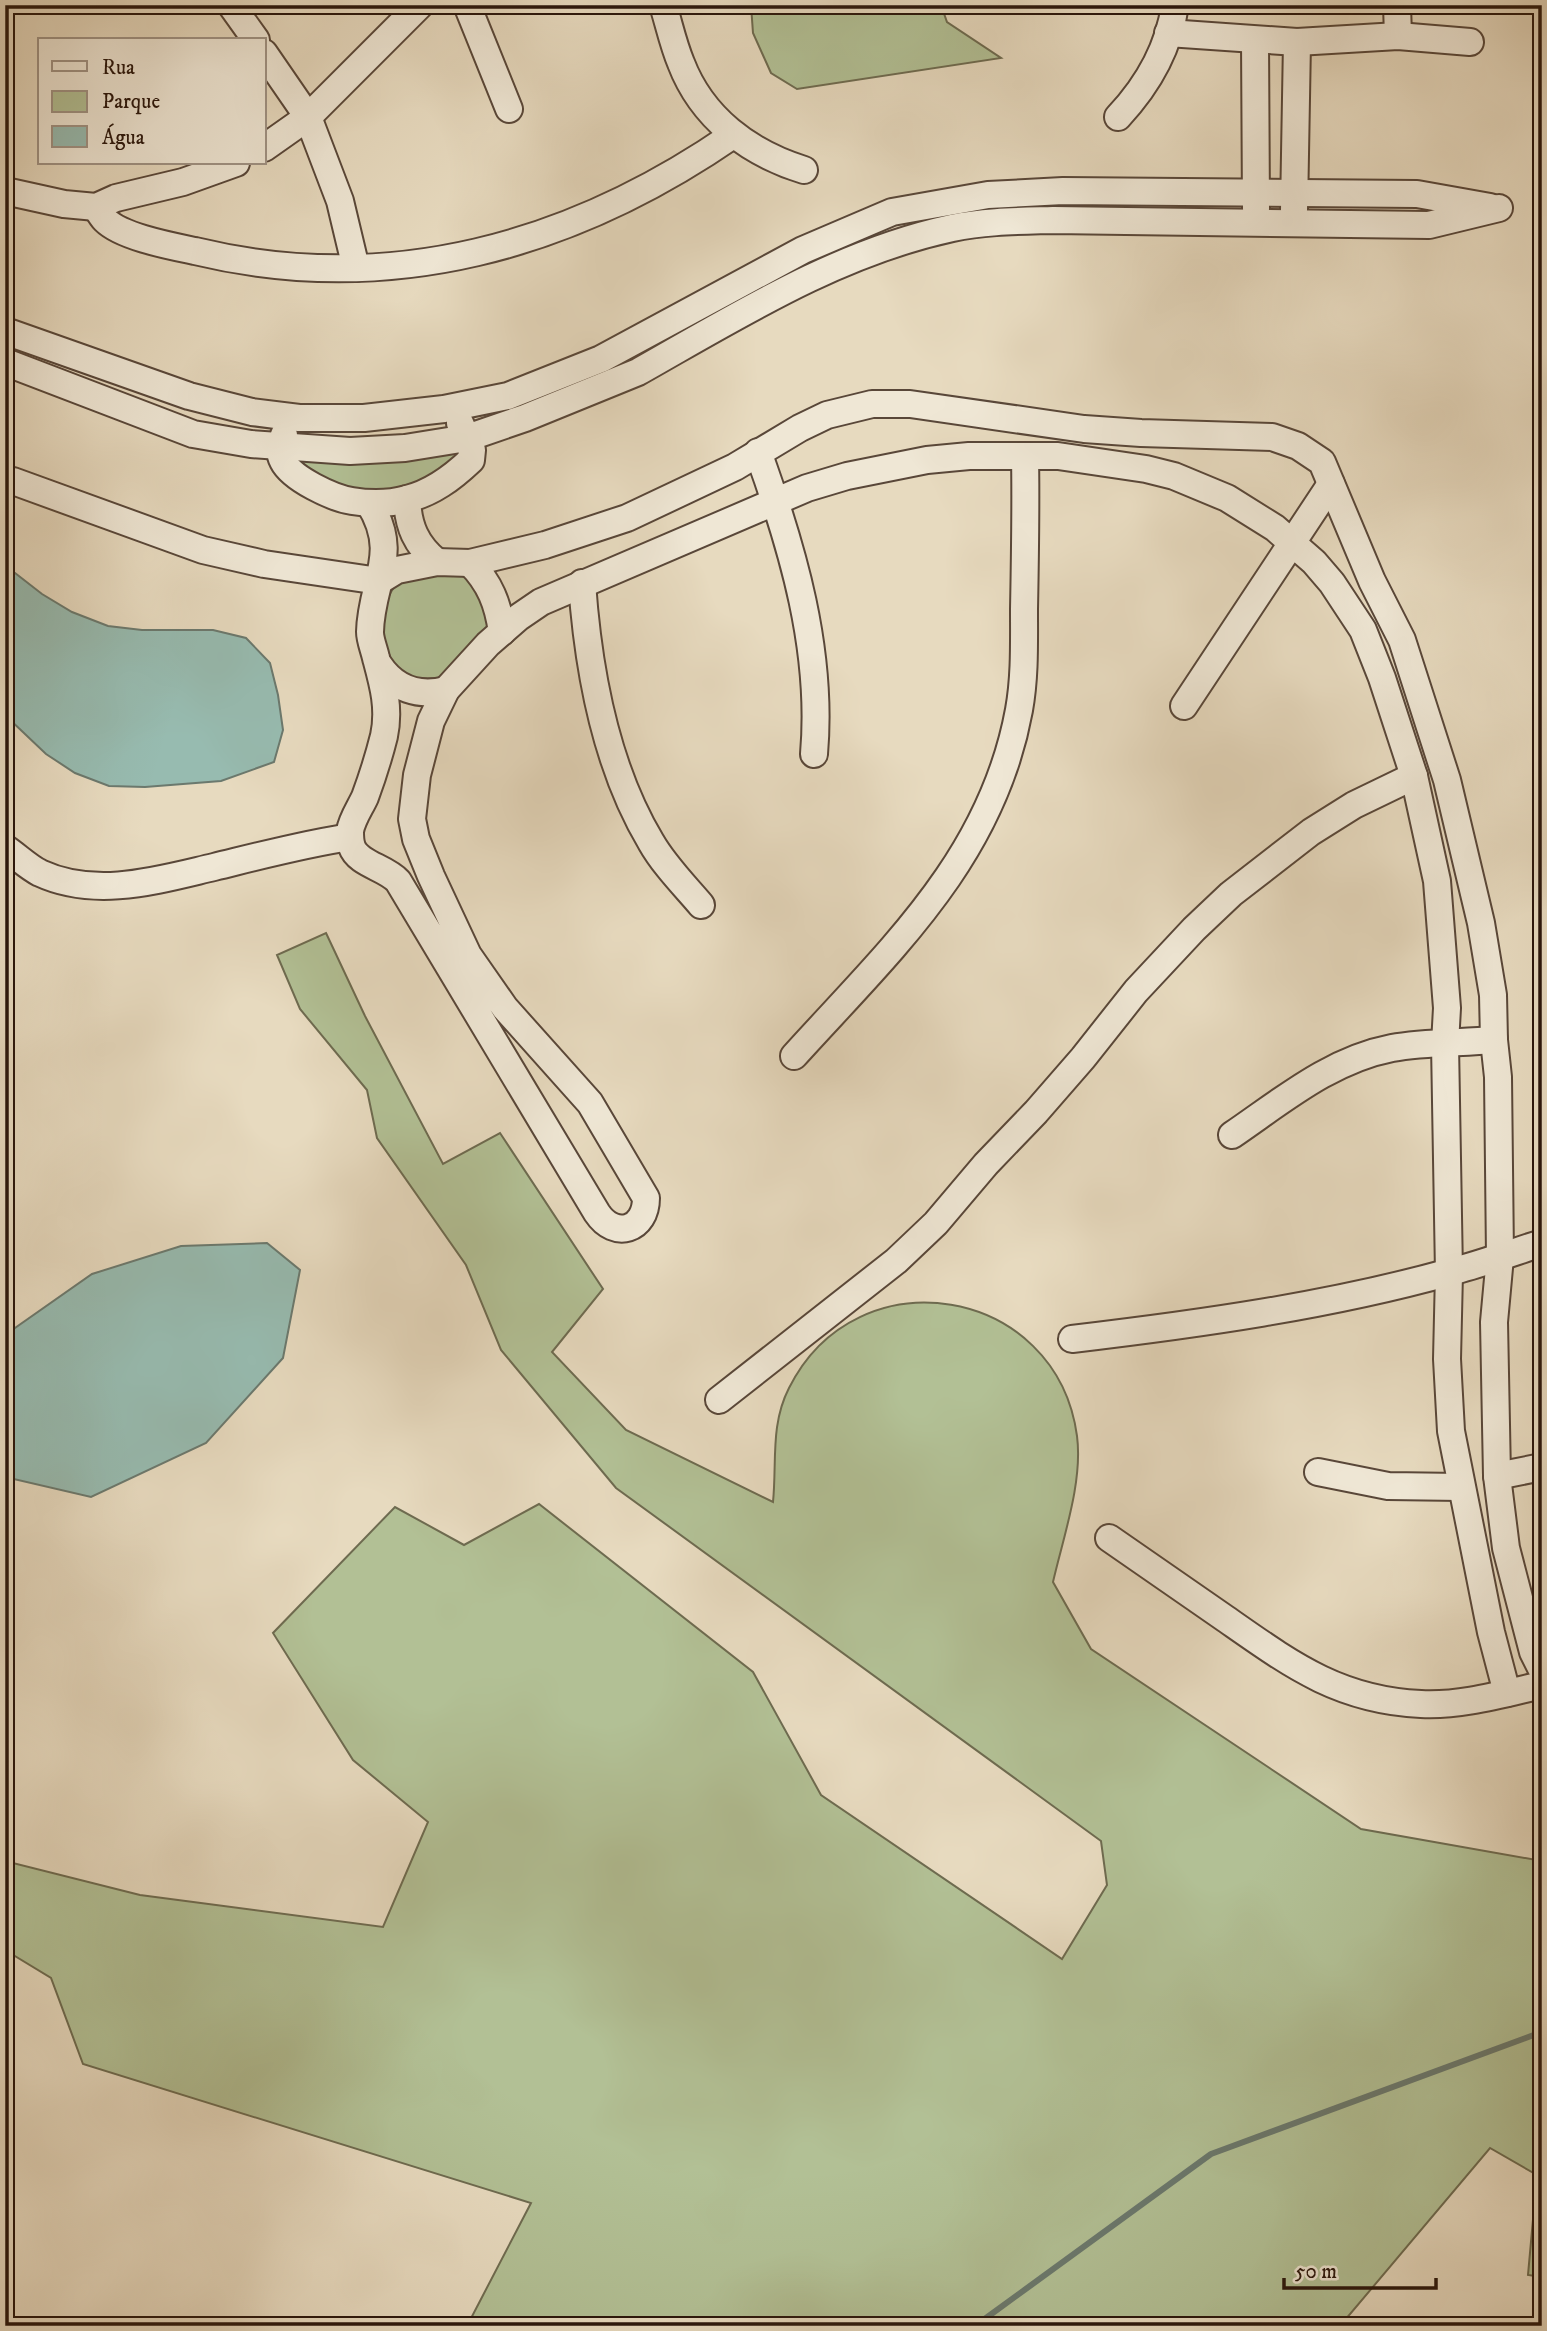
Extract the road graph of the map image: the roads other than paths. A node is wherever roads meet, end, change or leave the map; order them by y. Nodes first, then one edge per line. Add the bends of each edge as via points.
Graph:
1 (231, 5) edge
2 (420, 5) edge
3 (467, 5) edge
4 (663, 5) edge
5 (1175, 5) edge
6 (1397, 5) edge
7 (1168, 33) junction
8 (1398, 36) junction
9 (255, 38) edge
10 (1255, 40) junction
11 (1470, 41) dead end
12 (1297, 42) junction
13 (266, 56) edge
14 (509, 109) dead end
15 (308, 117) junction
16 (1118, 117) dead end
17 (733, 135) junction
18 (266, 147) edge
19 (234, 164) edge
20 (804, 170) dead end
21 (5, 191) edge
22 (1255, 192) junction
23 (1295, 193) junction
24 (96, 207) junction
25 (1256, 221) junction
26 (1294, 222) junction
27 (356, 268) junction
28 (5, 331) edge
29 (5, 362) edge
30 (444, 409) junction
31 (299, 418) junction
32 (467, 438) junction
33 (279, 447) junction
34 (758, 452) junction
35 (1025, 456) junction
36 (13, 481) dead end
37 (1331, 484) junction
38 (407, 499) junction
39 (369, 503) junction
40 (776, 503) junction
41 (1294, 542) junction
42 (437, 562) junction
43 (470, 564) junction
44 (380, 581) junction
45 (582, 583) junction
46 (502, 632) junction
47 (378, 663) junction
48 (446, 690) junction
49 (1184, 706) dead end
50 (814, 754) dead end
51 (1414, 775) junction
52 (350, 837) junction
53 (416, 839) junction
54 (5, 848) edge
55 (362, 860) junction
56 (701, 905) dead end
57 (1494, 1040) junction
58 (1445, 1044) junction
59 (794, 1056) dead end
60 (1232, 1135) dead end
61 (1542, 1244) edge
62 (1500, 1257) junction
63 (1449, 1273) junction
64 (1072, 1339) dead end
65 (719, 1400) dead end
66 (1542, 1467) edge
67 (1318, 1472) dead end
68 (1497, 1476) junction
69 (1461, 1487) junction
70 (1109, 1538) dead end
71 (1542, 1670) edge
72 (1542, 1685) edge
73 (1507, 1693) junction

1 - 9 street
2 - 15 street
3 - 14 street
4 - 17 street via 691,85
5 - 7 street
6 - 8 street
7 - 10 street
7 - 16 street via 1145,85
8 - 11 street
8 - 12 street
10 - 12 street
10 - 22 street
12 - 23 street
13 - 15 street
15 - 18 street
15 - 27 street via 340,201
17 - 20 street via 767,156
17 - 27 street via 639,193 537,236 452,258
19 - 24 street
21 - 24 street
22 - 23 street
22 - 25 street
22 - 30 street via 988,195 892,212 803,250 601,359 508,396
23 - 26 street
23 - 26 street via 1417,194 1499,208 1429,225
24 - 27 street via 107,222 127,232 215,256 298,267
25 - 26 street
25 - 32 street via 999,221 953,228 818,273 620,381
28 - 31 street via 189,396
29 - 33 street via 193,434
30 - 31 street via 364,418
30 - 32 street via 458,419
31 - 33 street via 285,432
32 - 33 street via 350,451
32 - 38 street via 471,460 442,485
33 - 39 street via 283,462 314,486
34 - 37 street via 800,428 850,408 910,404 1084,429 1272,437 1310,453 1322,463
34 - 40 street
34 - 43 street via 627,518
35 - 40 street via 969,456 887,467 807,488
35 - 41 street via 1058,456 1174,476 1227,498
35 - 59 street via 1023,678 1019,712 998,782 970,844 933,900
36 - 44 street via 203,550
37 - 41 street
37 - 57 street via 1402,640 1447,780 1481,923 1493,995
38 - 39 street
38 - 42 street via 413,533
39 - 44 street via 383,535
40 - 45 street
40 - 50 street via 809,636 817,722
41 - 49 street
41 - 51 street via 1332,583 1363,630
42 - 43 street
42 - 44 street via 397,570
43 - 46 street via 494,596
44 - 47 street via 370,634
45 - 46 street via 541,602
45 - 56 street via 589,660 619,771 651,842
46 - 48 street
47 - 48 street via 390,679 408,690
47 - 52 street via 387,702 384,735
48 - 53 street via 431,721 417,775 412,819
51 - 58 street via 1437,881 1447,1009
51 - 65 street via 1354,804 1231,894 1164,959 936,1223 896,1261
52 - 54 street via 152,882 107,886 39,873
52 - 55 street
53 - 55 street via 386,857
53 - 55 street via 453,926 485,982 590,1103 646,1198 644,1214 634,1226 617,1228 602,1220 397,881
57 - 58 street
57 - 62 street
58 - 60 street via 1392,1048 1339,1066 1312,1079
58 - 63 street
61 - 62 street
62 - 63 street
62 - 68 street via 1494,1322
63 - 64 street via 1301,1305
63 - 69 street via 1451,1431
66 - 68 street
67 - 69 street via 1388,1486
68 - 71 street via 1506,1548 1533,1652
69 - 73 street
70 - 73 street via 1293,1665 1343,1689 1423,1704
72 - 73 street

